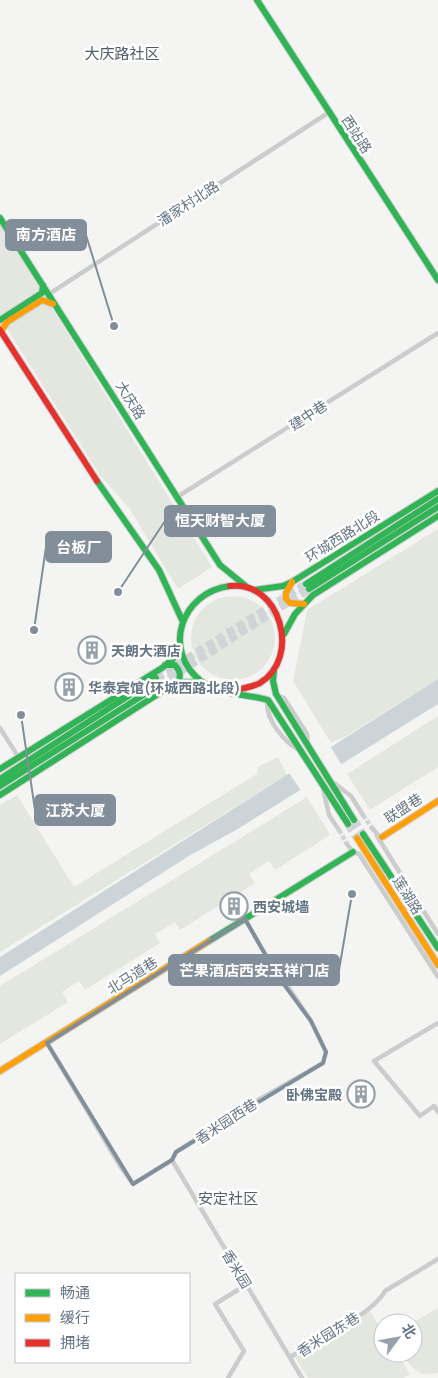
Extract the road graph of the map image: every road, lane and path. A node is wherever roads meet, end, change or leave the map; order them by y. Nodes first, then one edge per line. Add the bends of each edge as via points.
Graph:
1 (257, 0) edge
2 (328, 113) junction
3 (0, 218) edge
4 (438, 280) edge
5 (43, 285) junction
6 (49, 294) junction
7 (58, 309) junction
8 (0, 320) edge
9 (0, 330) edge
10 (438, 333) edge
11 (438, 491) edge
12 (177, 497) junction
13 (438, 499) edge
14 (438, 507) edge
15 (438, 516) edge
16 (292, 582) junction
17 (251, 589) junction
18 (304, 604) junction
19 (182, 620) junction
20 (284, 634) junction
21 (180, 648) junction
22 (165, 665) junction
23 (274, 670) junction
24 (202, 682) junction
25 (177, 685) junction
26 (234, 691) junction
27 (276, 694) junction
28 (268, 700) junction
29 (281, 702) junction
30 (273, 707) junction
31 (0, 728) edge
32 (309, 747) junction
33 (302, 752) junction
34 (18, 758) junction
35 (0, 769) edge
36 (0, 778) edge
37 (330, 780) junction
38 (323, 785) junction
39 (0, 786) edge
40 (0, 795) edge
41 (438, 801) edge
42 (363, 814) tunnel mouth
43 (372, 828) tunnel mouth
44 (339, 830) tunnel mouth
45 (363, 834) tunnel mouth
46 (380, 836) junction
47 (357, 838) tunnel mouth
48 (348, 844) tunnel mouth
49 (353, 852) junction
50 (246, 919) junction
51 (438, 934) edge
52 (438, 948) edge
53 (438, 965) edge
54 (438, 977) edge
55 (438, 1023) edge
56 (47, 1042) junction
57 (0, 1071) edge
58 (438, 1112) edge
59 (172, 1160) junction
60 (438, 1259) edge
61 (246, 1285) junction
62 (290, 1357) junction
63 (228, 1378) edge
64 (302, 1378) edge

1 - 2 main road, 西站路
2 - 4 main road, 西站路
2 - 6 street, 潘家村北路
3 - 5 main road, 大庆路
5 - 6 main road, 大庆路
5 - 8 main road via 42,294
6 - 7 main road, 大庆路
7 - 9 main road via 50,301 42,300
7 - 12 main road, 大庆路
9 - 19 main road via 103,489 126,518 172,595
10 - 12 street, 建中巷
11 - 16 main road, 环城西路北段
12 - 17 main road, 大庆路 via 220,565
13 - 14 main road, 环城西路北段 via 308,586
15 - 18 main road via 313,595
16 - 17 main road, 环城西路北段
16 - 18 main road via 286,599 290,603
17 - 19 main road via 234,585 205,593 195,600
17 - 20 main road via 272,605
18 - 20 main road
19 - 21 main road
20 - 23 main road via 282,653
21 - 22 main road
21 - 24 main road via 192,673
22 - 25 main road via 175,665 179,669
22 - 34 main road
23 - 26 main road via 260,683
23 - 27 main road
24 - 25 main road
24 - 26 main road
25 - 40 main road via 169,687
26 - 28 main road
27 - 29 main road
27 - 32 street via 284,698 307,734
28 - 30 main road
28 - 33 street via 266,712 288,744
29 - 30 main road via 275,702
29 - 32 main road
30 - 33 main road
31 - 34 street
32 - 37 main road
33 - 38 main road
34 - 35 main road
36 - 39 main road via 158,681
37 - 38 main road via 351,822
37 - 42 street via 351,796
38 - 44 street via 329,815
41 - 46 main road, 联盟巷
43 - 46 street
45 - 52 main road, 莲湖路
46 - 51 street
47 - 53 main road, 莲湖路
48 - 49 street
49 - 50 main road, 北马道巷
49 - 54 street via 359,854
50 - 56 main road, 北马道巷
50 - 59 street, 香米园西巷 via 277,974 311,1021 326,1052 323,1063 176,1152
55 - 58 street via 374,1061 420,1116 434,1106
56 - 57 main road, 北马道巷
56 - 59 street, 香米园西巷 via 133,1184
59 - 61 street, 香米园
60 - 62 street, 香米园东巷 via 385,1290 382,1297 358,1316
61 - 62 street, 香米园
61 - 63 street via 215,1304 244,1351
62 - 64 street, 香米园

